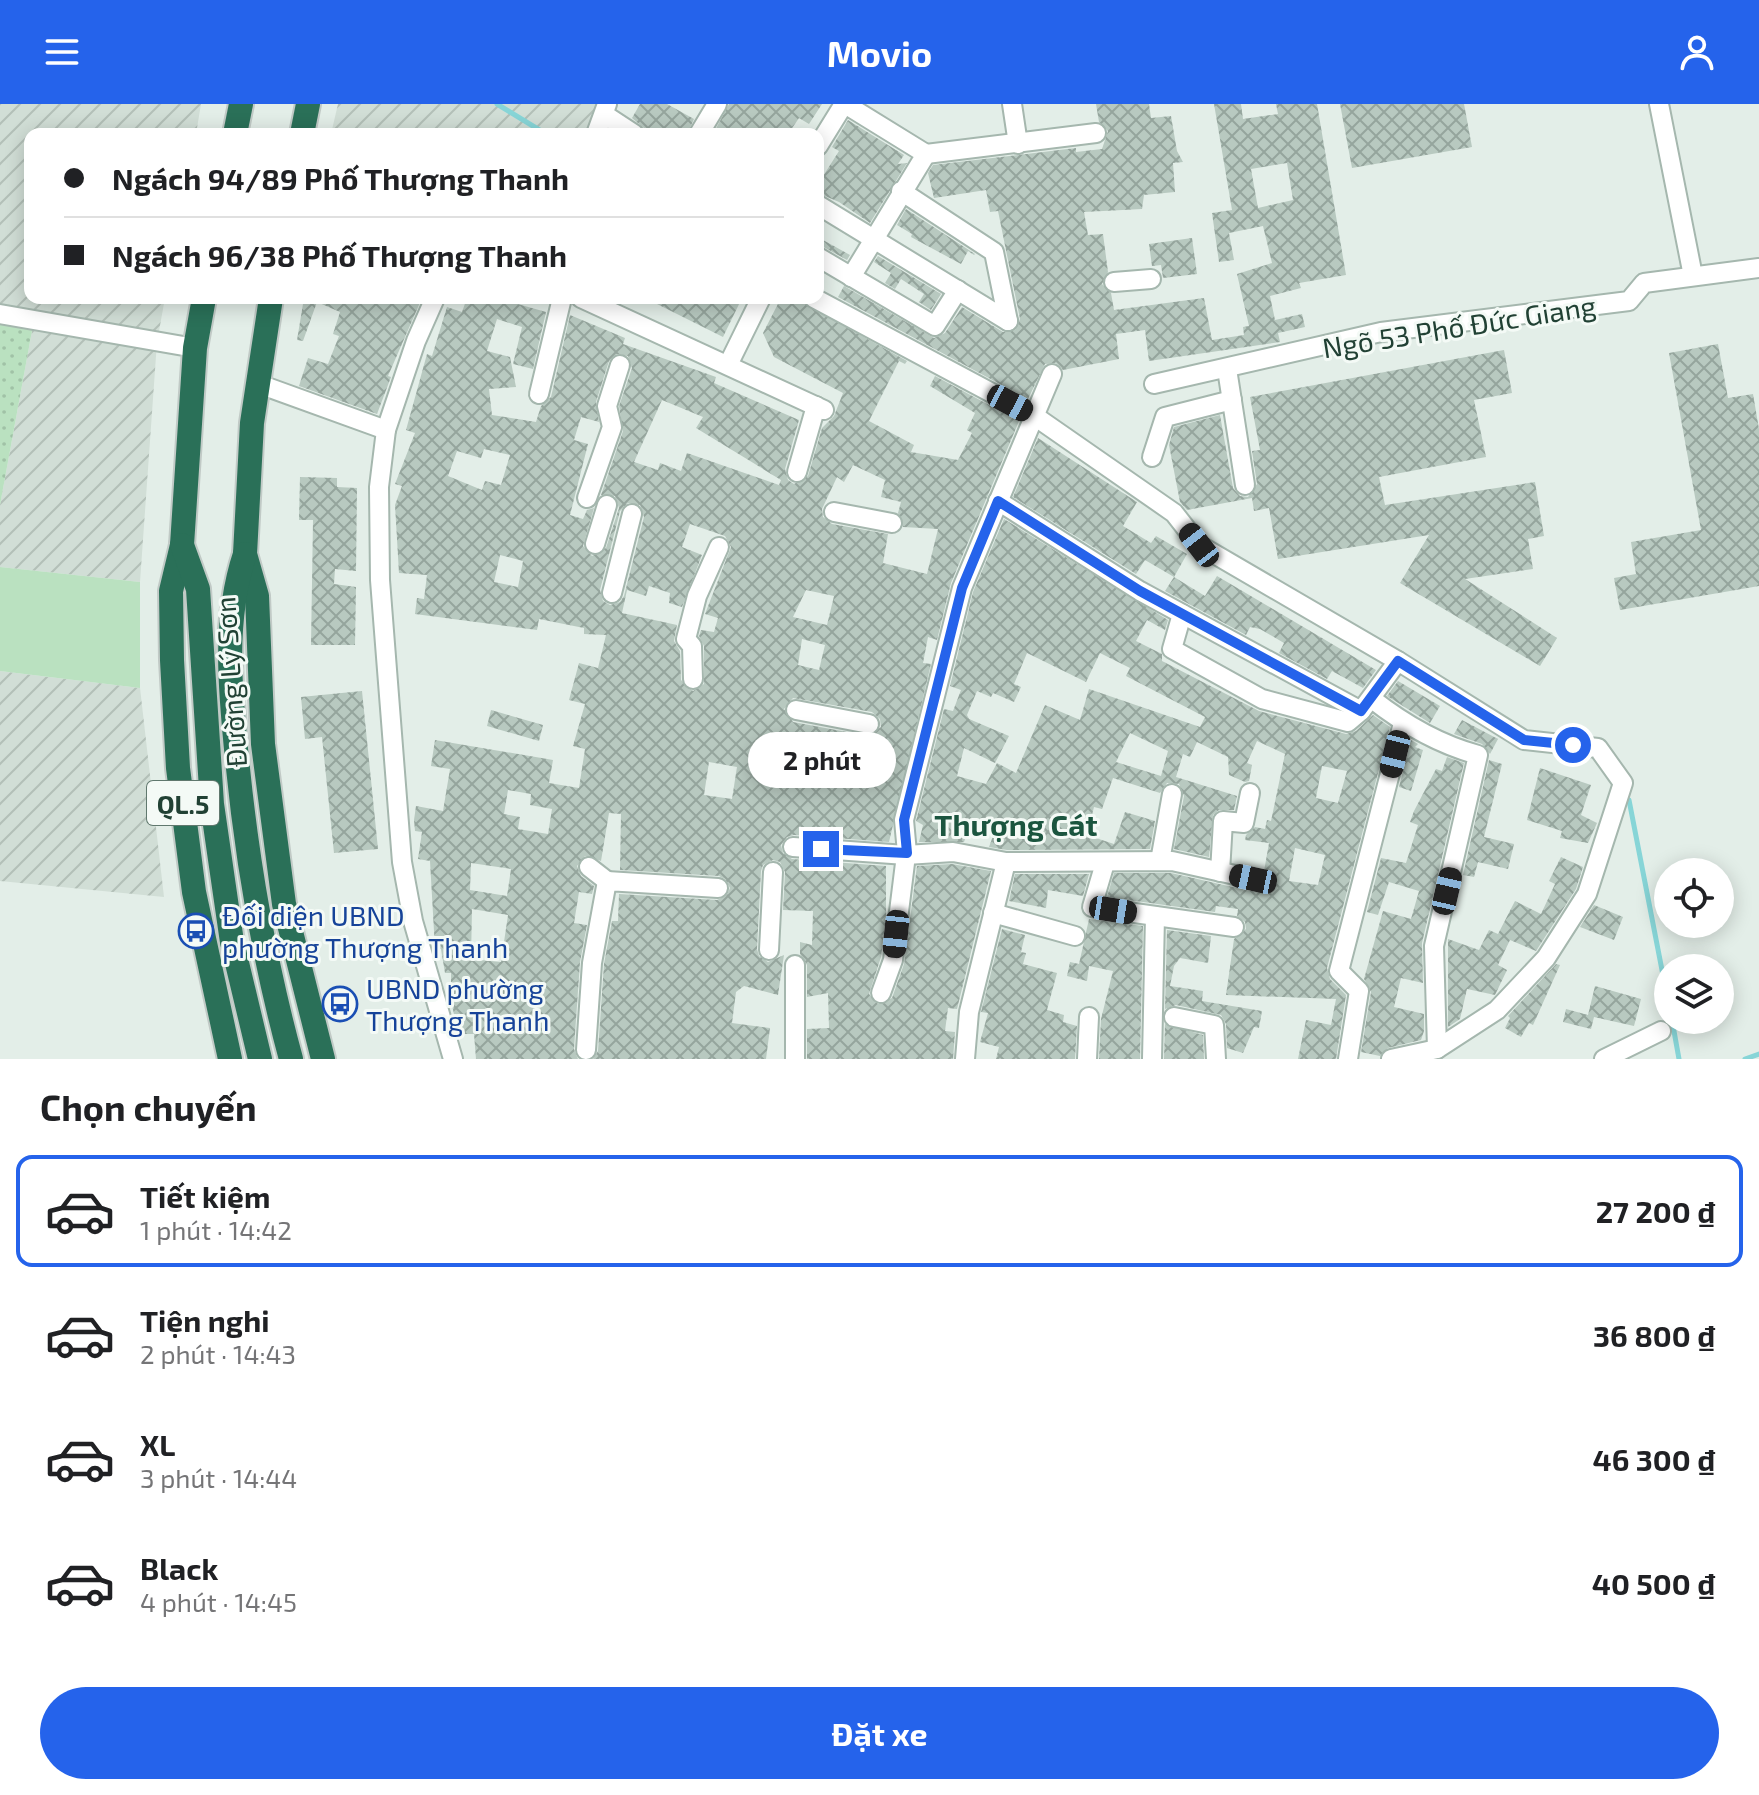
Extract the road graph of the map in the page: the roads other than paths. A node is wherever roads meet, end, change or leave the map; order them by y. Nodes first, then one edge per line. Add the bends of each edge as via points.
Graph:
1 (241, 104) edge
2 (308, 104) edge
3 (717, 104) edge
4 (845, 104) edge
5 (1012, 104) edge
6 (1659, 104) edge
7 (606, 109) edge
8 (236, 128) edge
9 (303, 128) edge
10 (598, 128) edge
11 (627, 128) edge
12 (703, 128) edge
13 (1096, 133) dead end
14 (824, 137) edge
15 (1018, 144) junction
16 (926, 154) junction
17 (901, 191) junction
18 (824, 209) edge
19 (875, 239) junction
20 (824, 261) edge
21 (1759, 268) edge
22 (1693, 276) junction
23 (851, 277) junction
24 (1151, 279) dead end
25 (1114, 282) dead end
26 (958, 290) junction
27 (824, 303) edge
28 (203, 304) edge
29 (270, 304) edge
30 (432, 304) edge
31 (561, 304) edge
32 (594, 304) edge
33 (758, 304) edge
34 (0, 314) edge
35 (195, 348) junction
36 (620, 365) dead end
37 (728, 365) junction
38 (1227, 369) junction
39 (1052, 374) dead end
40 (256, 383) junction
41 (1154, 384) dead end
42 (539, 394) dead end
43 (1232, 400) junction
44 (1033, 415) junction
45 (386, 430) junction
46 (1152, 457) dead end
47 (797, 472) dead end
48 (1245, 485) dead end
49 (587, 498) dead end
50 (998, 501) junction
51 (607, 505) dead end
52 (834, 512) dead end
53 (632, 514) dead end
54 (892, 523) dead end
55 (595, 544) dead end
56 (182, 545) junction
57 (719, 547) dead end
58 (245, 554) junction
59 (612, 593) dead end
60 (1182, 614) junction
61 (1398, 661) junction
62 (693, 679) dead end
63 (1367, 705) junction
64 (796, 710) dead end
65 (1403, 723) junction
66 (869, 724) dead end
67 (1250, 793) dead end
68 (1172, 794) dead end
69 (793, 847) dead end
70 (906, 854) junction
71 (1160, 861) junction
72 (1006, 862) junction
73 (1105, 863) junction
74 (589, 867) dead end
75 (773, 872) dead end
76 (1220, 872) junction
77 (1253, 879) dead end
78 (607, 881) junction
79 (718, 888) dead end
80 (993, 913) junction
81 (1155, 916) junction
82 (1234, 927) dead end
83 (1075, 936) dead end
84 (769, 950) dead end
85 (795, 965) dead end
86 (881, 993) dead end
87 (1089, 1017) dead end
88 (1174, 1017) dead end
89 (1655, 1034) edge
90 (1437, 1049) junction
91 (586, 1050) dead end
92 (230, 1059) edge
93 (260, 1059) edge
94 (291, 1059) edge
95 (323, 1059) edge
96 (453, 1059) edge
97 (795, 1059) edge
98 (965, 1059) edge
99 (1087, 1059) edge
100 (1152, 1059) edge
101 (1216, 1059) edge
102 (1348, 1059) edge
103 (1391, 1059) edge
104 (1604, 1059) edge

1 - 8 highway
2 - 9 highway
3 - 12 street
4 - 14 street
4 - 16 street
5 - 15 street
6 - 22 street
7 - 10 street
7 - 11 street
13 - 15 street
15 - 16 street
16 - 17 street
17 - 19 street
17 - 26 street via 994,252 1008,321
18 - 19 street
19 - 23 street
19 - 26 street
20 - 23 street
21 - 22 street, Ngõ 53 Phố Đức Giang
22 - 38 street, Ngõ 53 Phố Đức Giang via 1644,283 1629,301 1381,332
23 - 26 street via 935,326
24 - 25 street
27 - 44 street
28 - 35 highway, Đường Lý Sơn / QL.5
29 - 40 highway, Đường Lý Sơn / QL.5
30 - 45 street
31 - 42 street
32 - 37 street
33 - 37 street
34 - 35 street
35 - 56 highway, Đường Lý Sơn / QL.5
36 - 49 street via 607,406 612,427
37 - 47 street via 820,408
38 - 41 street, Ngõ 53 Phố Đức Giang
38 - 43 street
39 - 44 street
40 - 45 street
40 - 58 highway, Đường Lý Sơn / QL.5
43 - 46 street via 1165,417
43 - 48 street
44 - 50 street
44 - 61 street via 1174,513 1199,545
45 - 96 street via 379,487 380,580 396,818 413,921
50 - 60 street
50 - 70 street via 962,588 904,820
51 - 55 street
52 - 54 street
53 - 59 street
56 - 92 highway, Đường Lý Sơn / QL.5 via 171,591 178,768 194,892
56 - 93 highway, QL.5 via 198,589 212,804 232,942
57 - 62 street via 697,596 686,639 692,646
58 - 94 highway, QL.5 via 232,592 237,761 256,912
58 - 95 highway, Đường Lý Sơn / QL.5 via 257,596 263,744 284,904
60 - 63 street
60 - 63 street via 1172,649 1262,699 1348,722
61 - 63 street
61 - 90 street via 1524,740 1598,748 1623,783 1587,894 1546,958 1497,1010
63 - 65 street
64 - 66 street
65 - 90 street via 1478,755 1434,946
65 - 102 street via 1339,971 1359,991
67 - 76 street via 1244,823 1223,821
68 - 71 street
69 - 70 street
70 - 72 street via 953,852
70 - 86 street via 893,960
71 - 73 street
71 - 76 street
72 - 73 street
72 - 80 street
73 - 81 street via 1092,907
74 - 78 street
75 - 84 street
76 - 77 street
78 - 79 street
78 - 91 street via 592,963
80 - 83 street
80 - 98 street via 969,1012
81 - 82 street
81 - 100 street
85 - 97 street
87 - 99 street
88 - 101 street via 1214,1025
89 - 104 street
90 - 103 street

